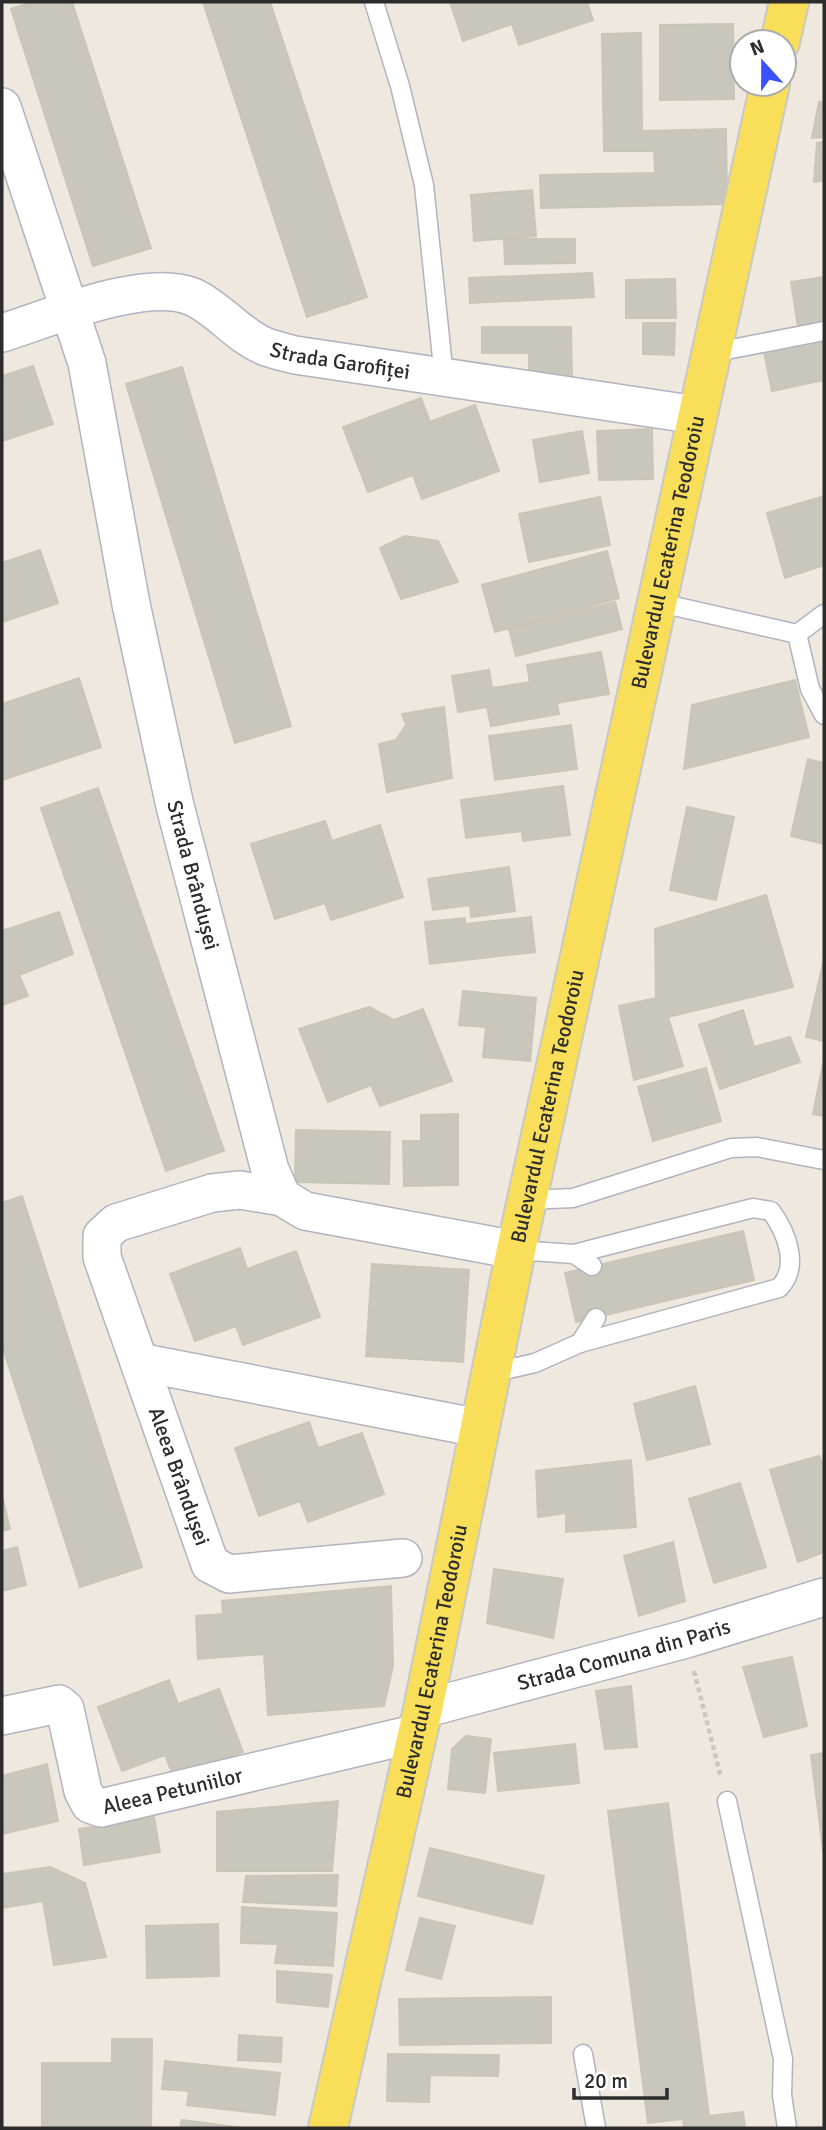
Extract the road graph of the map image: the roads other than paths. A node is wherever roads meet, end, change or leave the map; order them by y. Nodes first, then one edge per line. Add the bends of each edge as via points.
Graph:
1 (374, 2) edge
2 (789, 2) edge
3 (783, 28) edge
4 (768, 98) edge
5 (2, 107) edge
6 (72, 311) junction
7 (824, 331) edge
8 (2, 332) edge
9 (711, 353) junction
10 (444, 377) junction
11 (697, 415) junction
12 (656, 602) junction
13 (824, 614) edge
14 (797, 634) junction
15 (824, 715) edge
16 (824, 1160) edge
17 (282, 1198) junction
18 (527, 1200) junction
19 (516, 1250) junction
20 (574, 1254) junction
21 (593, 1266) dead end
22 (596, 1318) dead end
23 (580, 1343) junction
24 (139, 1362) junction
25 (491, 1373) junction
26 (479, 1428) junction
27 (403, 1558) dead end
28 (824, 1597) edge
29 (2, 1716) edge
30 (421, 1721) junction
31 (727, 1801) road end
32 (583, 2054) dead end
33 (328, 2128) edge
34 (596, 2128) edge
35 (787, 2128) edge

1 - 10 lane via 424,185
2 - 3 main road
4 - 9 main road, Bulevardul Ecaterina Teodoroiu
5 - 6 street, Strada Brândușei
6 - 8 street, Strada Garofiței
6 - 10 street, Strada Garofiței via 133,295 171,291 214,309 262,345 295,355
6 - 17 street, Strada Brândușei via 87,363 131,604 176,806 270,1170
7 - 9 lane
9 - 11 main road, Bulevardul Ecaterina Teodoroiu
10 - 11 street, Strada Garofiței
11 - 12 main road, Bulevardul Ecaterina Teodoroiu
12 - 14 lane
12 - 18 main road, Bulevardul Ecaterina Teodoroiu
13 - 14 lane
14 - 15 lane via 810,689
16 - 18 lane via 757,1147 731,1148 573,1198
17 - 19 street via 305,1211
17 - 24 street, Aleea Brândușei via 240,1190 212,1193 116,1223 102,1236 102,1257
18 - 19 main road, Bulevardul Ecaterina Teodoroiu
19 - 20 lane
19 - 25 main road, Bulevardul Ecaterina Teodoroiu
20 - 21 lane
20 - 23 lane via 753,1208 772,1211 781,1225 792,1268 779,1288
22 - 23 lane
23 - 25 lane via 535,1363
24 - 26 street
24 - 27 street, Aleea Brândușei via 210,1564 229,1574
25 - 26 main road, Bulevardul Ecaterina Teodoroiu
26 - 30 main road, Bulevardul Ecaterina Teodoroiu
28 - 30 street, Strada Comuna din Paris
29 - 30 street, Aleea Petuniilor via 59,1704 65,1709 83,1791 90,1804 101,1808
30 - 33 main road, Bulevardul Ecaterina Teodoroiu
31 - 35 lane via 783,2059
32 - 34 lane

